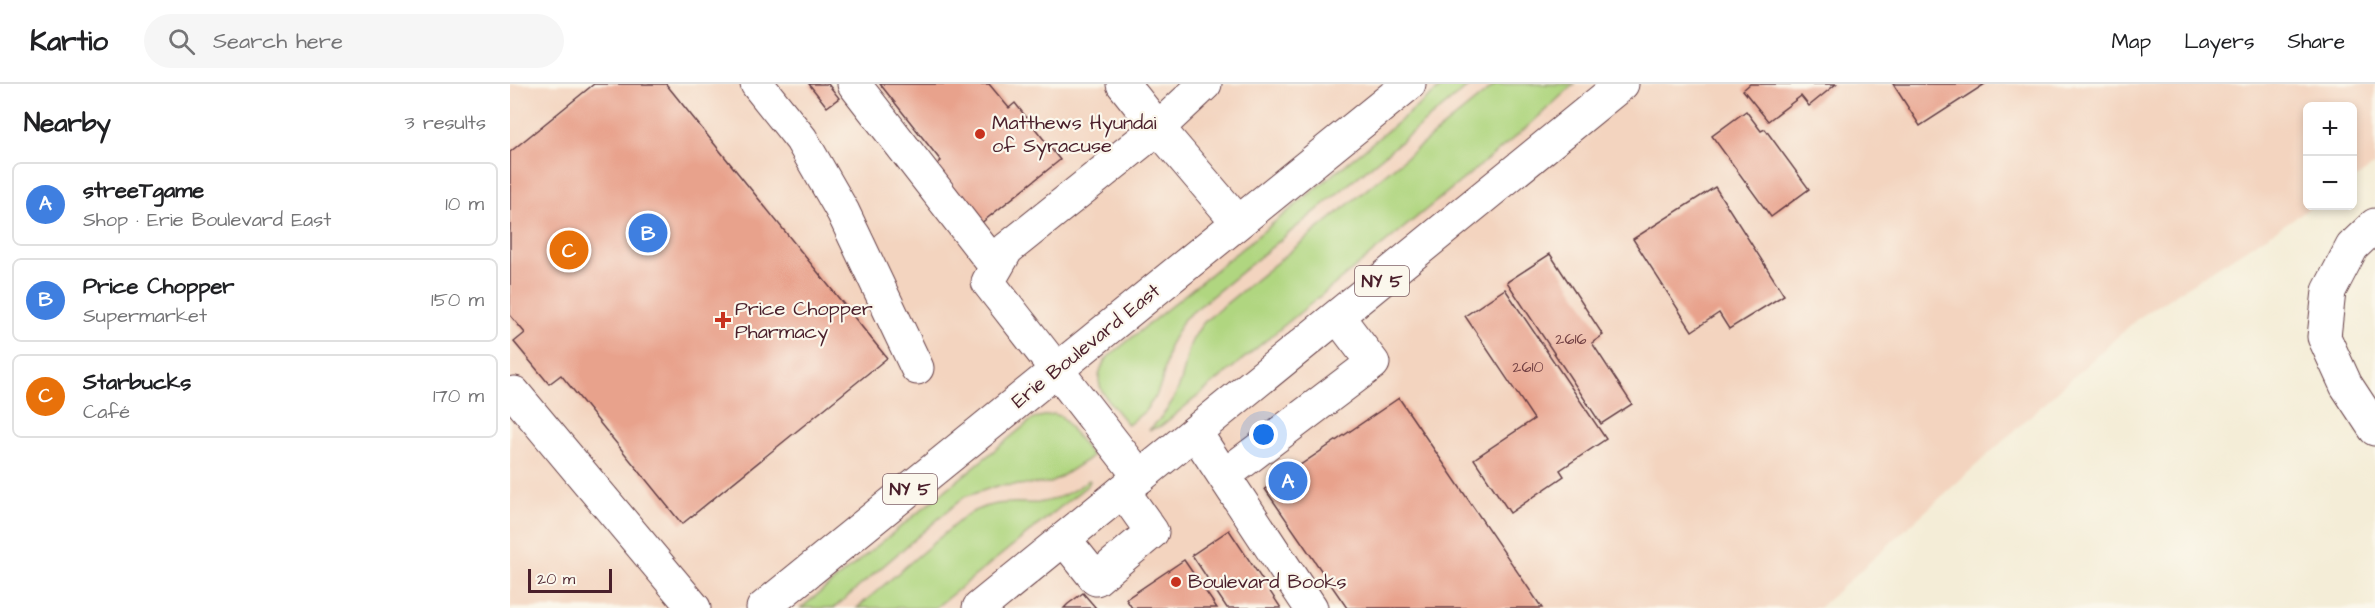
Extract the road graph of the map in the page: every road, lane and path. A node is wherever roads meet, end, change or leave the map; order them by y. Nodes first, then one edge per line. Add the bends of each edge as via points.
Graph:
1 (758, 84) edge
2 (854, 84) edge
3 (1123, 84) edge
4 (1205, 84) edge
5 (1409, 84) edge
6 (1620, 86) edge
7 (1158, 128) junction
8 (1238, 222) junction
9 (2375, 225) edge
10 (996, 267) junction
11 (1338, 316) junction
12 (917, 368) dead end
13 (1057, 369) junction
14 (511, 392) edge
15 (2375, 429) edge
16 (1195, 432) junction
17 (1225, 475) junction
18 (1132, 484) junction
19 (1064, 538) junction
20 (693, 608) edge
21 (763, 608) edge
22 (979, 608) edge
23 (1311, 608) edge

1 - 12 main road via 801,139 838,203
2 - 10 main road
3 - 7 main road
4 - 7 main road
5 - 8 main road, Erie Boulevard East / NY 5
6 - 11 main road, NY 5
7 - 8 main road
7 - 10 main road via 1007,249
8 - 13 main road, Erie Boulevard East / NY 5
9 - 15 main road via 2352,247 2329,291 2324,337 2346,385
10 - 13 main road via 988,282
11 - 16 main road, NY 5
11 - 17 main road via 1373,363
13 - 18 main road
13 - 21 main road, Erie Boulevard East / NY 5
14 - 20 main road
16 - 17 main road
16 - 18 main road, NY 5
17 - 23 main road
18 - 19 main road, NY 5
18 - 19 main road via 1152,532 1096,579
19 - 22 main road, NY 5

